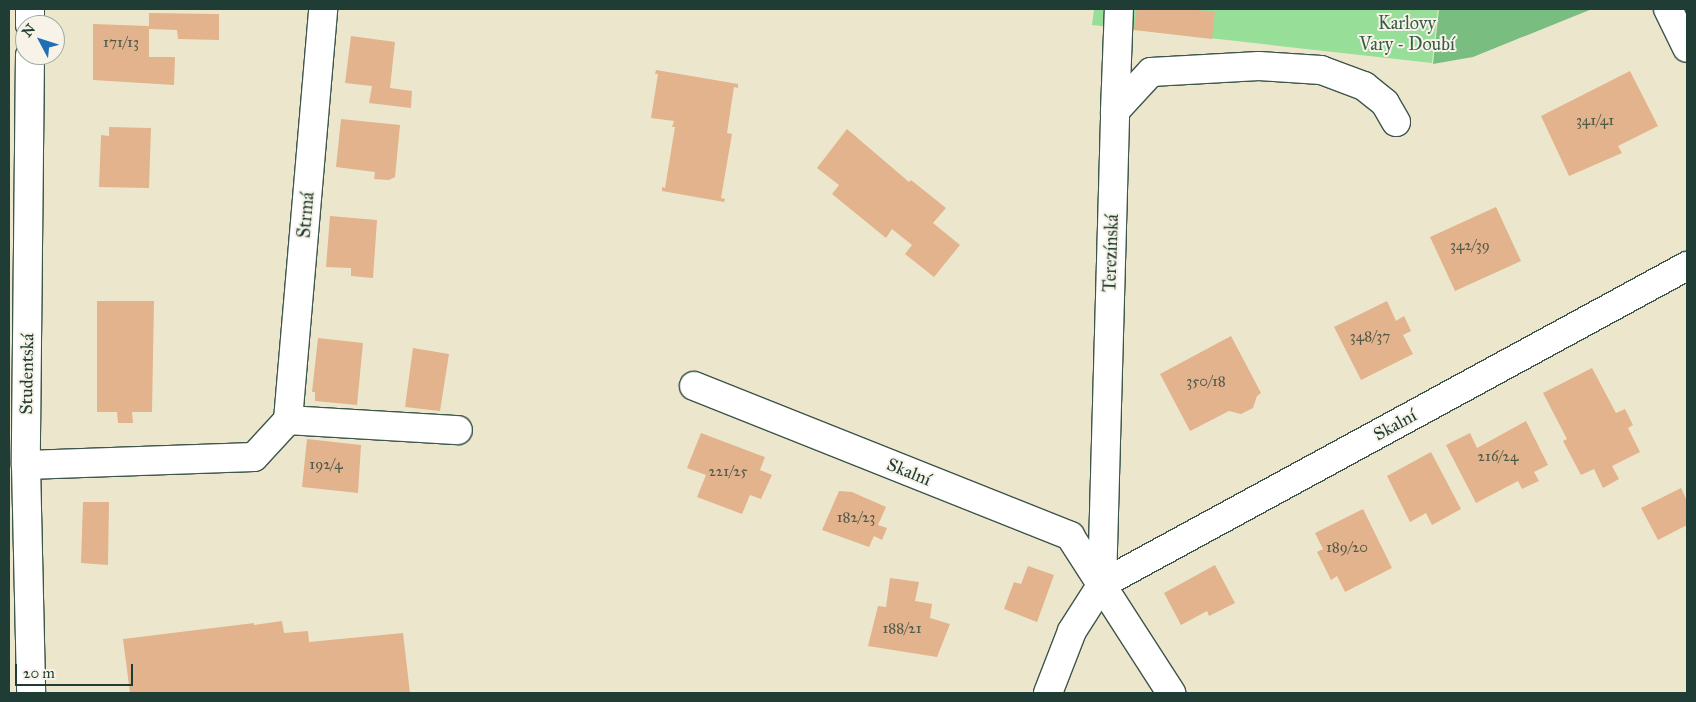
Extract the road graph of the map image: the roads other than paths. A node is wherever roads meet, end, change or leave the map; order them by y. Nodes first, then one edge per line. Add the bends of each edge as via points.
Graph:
1 (324, 9) edge
2 (1119, 9) edge
3 (1668, 9) edge
4 (1687, 48) edge
5 (30, 65) edge
6 (1115, 111) junction
7 (1396, 122) dead end
8 (1687, 266) edge
9 (694, 386) dead end
10 (288, 420) junction
11 (458, 430) dead end
12 (26, 465) junction
13 (1102, 584) junction
14 (31, 693) edge
15 (1048, 693) edge
16 (1171, 693) edge

1 - 10 street, Strmá
2 - 6 street, Terezínská
3 - 4 street
5 - 12 street, Studentská
6 - 7 street via 1151,72 1259,66 1321,70 1364,86 1386,103
6 - 13 street, Terezínská
8 - 13 street, Skalní
9 - 13 street, Skalní via 1070,536
10 - 11 street
10 - 12 street via 254,458
12 - 14 street, Studentská
13 - 15 street, Skalní via 1072,631
13 - 16 street

